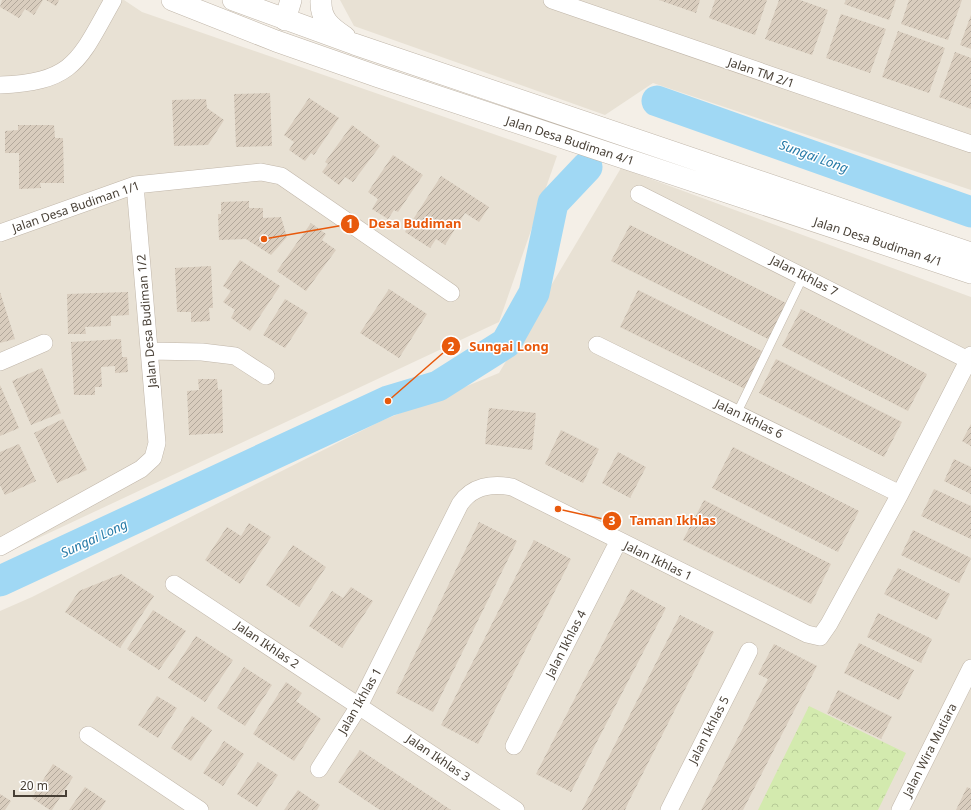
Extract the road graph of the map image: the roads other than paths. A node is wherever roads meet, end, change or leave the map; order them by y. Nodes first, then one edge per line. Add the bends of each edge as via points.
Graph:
1 (113, 0) edge
2 (172, 0) edge
3 (271, 0) edge
4 (291, 0) edge
5 (315, 0) edge
6 (321, 0) edge
7 (552, 0) edge
8 (237, 2) edge
9 (295, 27) junction
10 (271, 39) junction
11 (354, 44) junction
12 (310, 54) junction
13 (0, 86) edge
14 (971, 144) edge
15 (136, 184) junction
16 (639, 194) dead end
17 (0, 232) edge
18 (971, 253) edge
19 (971, 273) edge
20 (804, 275) junction
21 (451, 293) dead end
22 (44, 343) dead end
23 (597, 346) dead end
24 (150, 351) junction
25 (970, 357) edge
26 (0, 362) edge
27 (266, 376) dead end
28 (737, 413) junction
29 (900, 494) junction
30 (618, 542) junction
31 (0, 547) edge
32 (174, 584) dead end
33 (749, 651) dead end
34 (971, 668) edge
35 (359, 706) junction
36 (88, 735) dead end
37 (514, 746) dead end
38 (319, 769) dead end
39 (200, 810) edge
40 (516, 810) edge
41 (669, 810) edge
42 (900, 810) edge

1 - 13 street via 85,49 74,63 61,73 46,79
2 - 10 street, Jalan Desa Budiman 4/1
3 - 8 street
4 - 9 street
5 - 9 street
6 - 11 street via 320,11 325,21
7 - 14 street, Jalan TM 2/1
8 - 9 street, Jalan Desa Budiman 4/1
9 - 10 street
9 - 11 street, Jalan Desa Budiman 4/1
9 - 12 street
10 - 12 street, Jalan Desa Budiman 4/1
11 - 18 street, Jalan Desa Budiman 4/1
12 - 19 street, Jalan Desa Budiman 4/1
15 - 17 street, Jalan Desa Budiman 1/1
15 - 21 street, Jalan Desa Budiman 1/1 via 261,172 281,176
15 - 24 street, Jalan Desa Budiman 1/2
16 - 20 street, Jalan Ikhlas 7
20 - 25 street, Jalan Ikhlas 7
20 - 28 lane
22 - 26 street
23 - 28 street, Jalan Ikhlas 6
24 - 27 street via 202,352 236,356
24 - 31 street, Jalan Desa Budiman 1/2 via 157,443 153,458 141,468
25 - 29 street, Jalan Ikhlas 1
28 - 29 street, Jalan Ikhlas 6
29 - 30 street, Jalan Ikhlas 1 via 820,637 807,634
30 - 35 street, Jalan Ikhlas 1 via 512,487 485,486 470,493 460,504
30 - 37 street, Jalan Ikhlas 4
32 - 35 street, Jalan Ikhlas 2
33 - 41 street, Jalan Ikhlas 5
34 - 42 street, Jalan Wira Mutiara
35 - 38 street, Jalan Ikhlas 1
35 - 40 street, Jalan Ikhlas 3
36 - 39 street

